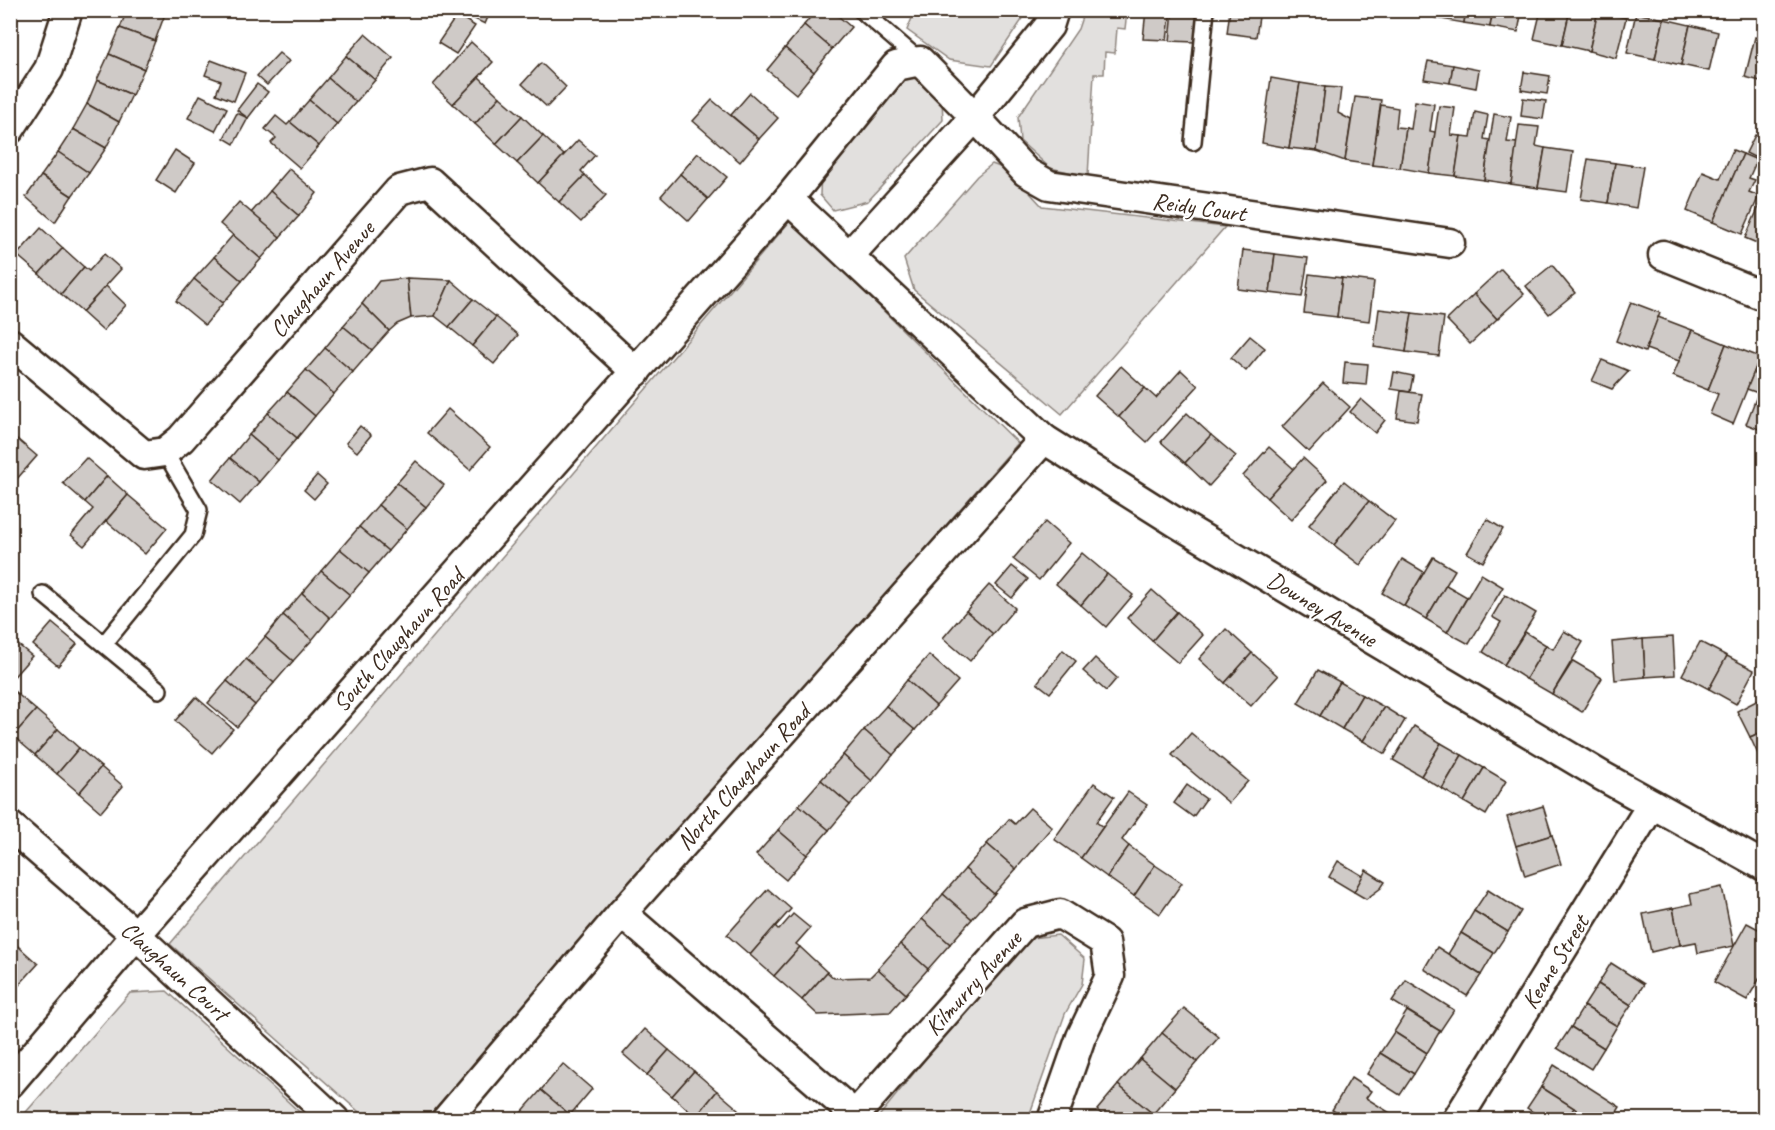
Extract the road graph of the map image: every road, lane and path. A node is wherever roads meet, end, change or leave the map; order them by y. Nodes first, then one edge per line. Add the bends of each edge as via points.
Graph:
1 (68, 10) edge
2 (861, 10) edge
3 (1054, 10) edge
4 (1206, 10) edge
5 (920, 61) junction
6 (975, 117) junction
7 (10, 129) edge
8 (1193, 142) dead end
9 (788, 200) junction
10 (1450, 243) dead end
11 (1663, 255) dead end
12 (849, 256) junction
13 (1764, 296) edge
14 (10, 343) edge
15 (636, 372) junction
16 (1044, 439) junction
17 (165, 453) junction
18 (43, 594) dead end
19 (104, 644) junction
20 (159, 690) dead end
21 (1652, 804) junction
22 (10, 826) edge
23 (1764, 866) edge
24 (622, 913) junction
25 (136, 935) junction
26 (10, 1083) edge
27 (854, 1117) edge
28 (335, 1119) edge
29 (446, 1119) edge
30 (1052, 1119) edge
31 (1457, 1119) edge

1 - 7 street via 49,69
2 - 5 lane
3 - 6 street via 1049,26
4 - 8 lane
5 - 6 street, Reidy Court
5 - 9 street, South Claughaun Road via 896,66
6 - 10 street, Reidy Court via 1026,172 1049,185
6 - 12 street
9 - 12 street, Downey Avenue
9 - 15 street, South Claughaun Road
11 - 13 street
12 - 16 street, Downey Avenue
14 - 17 street via 144,455
15 - 17 street, Claughaun Avenue via 430,182 399,190
15 - 25 street, South Claughaun Road
16 - 21 street, Downey Avenue via 1177,523
16 - 24 street, North Claughaun Road
17 - 19 lane via 199,510 193,535
18 - 19 lane
19 - 20 lane
21 - 23 street, Downey Avenue
21 - 31 street, Keane Street
22 - 25 street, Claughaun Court
24 - 27 street, Kilmurry Avenue
24 - 29 street, North Claughaun Road
25 - 26 street, South Claughaun Road
25 - 28 street, Claughaun Court
27 - 30 street, Kilmurry Avenue via 1025,923 1060,914 1105,942 1110,976 1081,1037

